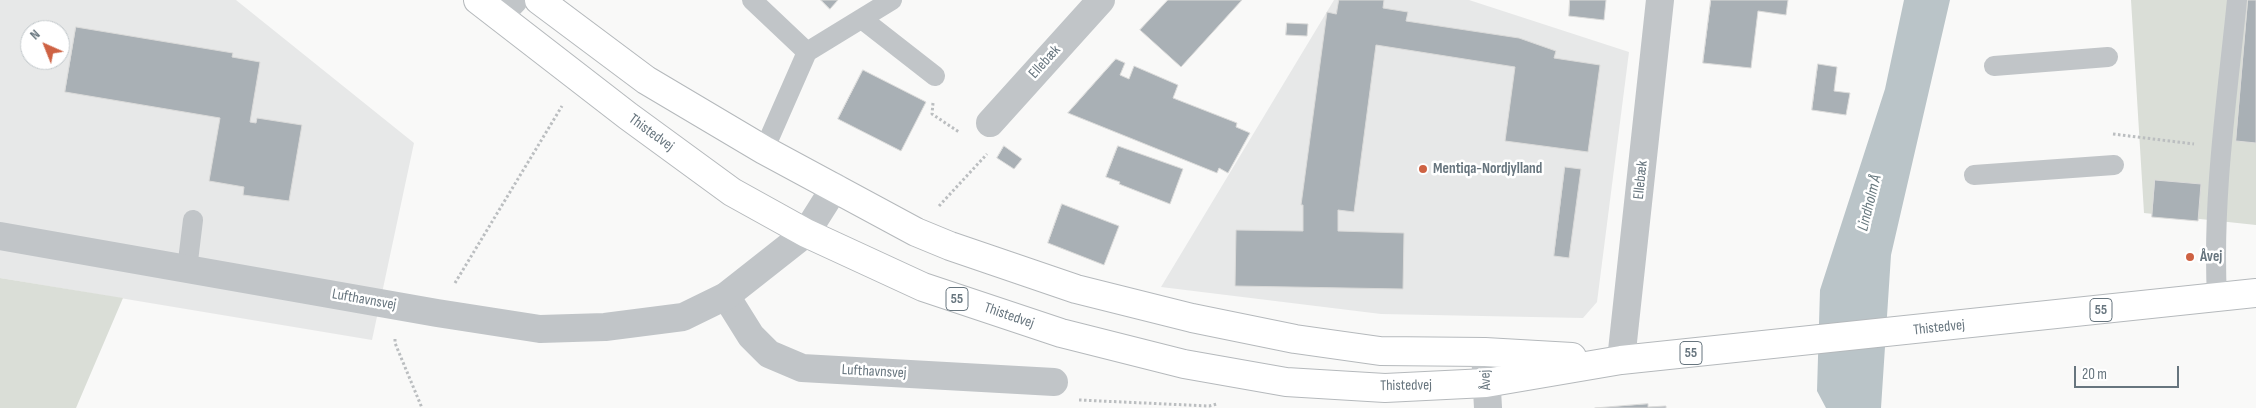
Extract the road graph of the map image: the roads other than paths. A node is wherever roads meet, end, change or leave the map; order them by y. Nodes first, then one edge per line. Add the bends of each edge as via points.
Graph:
1 (539, 0) edge
2 (752, 0) edge
3 (892, 0) edge
4 (1101, 0) edge
5 (1660, 0) edge
6 (2237, 0) edge
7 (497, 5) edge
8 (862, 19) junction
9 (807, 52) junction
10 (2108, 57) dead end
11 (1994, 66) dead end
12 (935, 76) road end
13 (985, 135) road end
14 (764, 150) junction
15 (2114, 165) dead end
16 (1974, 175) dead end
17 (835, 187) junction
18 (193, 220) dead end
19 (806, 233) junction
20 (0, 236) edge
21 (187, 269) junction
22 (2256, 293) edge
23 (726, 296) junction
24 (2216, 297) junction
25 (1485, 352) junction
26 (1621, 360) junction
27 (1054, 382) road end
28 (1487, 396) edge

1 - 14 main road, Thistedvej / 55 via 646,80
2 - 9 lane
3 - 8 lane
4 - 13 street, Ellebæk
5 - 26 street, Ellebæk
6 - 24 lane via 2214,249
7 - 19 main road, Thistedvej / 55 via 578,78 732,192
8 - 9 lane
8 - 12 lane
9 - 14 lane
10 - 11 lane
14 - 17 main road, Thistedvej / 55
15 - 16 lane
17 - 19 street, Lufthavnsvej
17 - 25 main road, Thistedvej / 55 via 916,232 1076,289 1192,318 1295,338 1380,351
18 - 21 lane
19 - 23 street, Lufthavnsvej
19 - 28 main road, Thistedvej / 55 via 923,287 1061,333 1184,364 1286,382
20 - 21 street, Lufthavnsvej
21 - 23 street, Lufthavnsvej via 540,330 605,327 683,316
22 - 24 main road, Thistedvej / 55
23 - 27 street, Lufthavnsvej via 751,336 770,354 802,368
24 - 26 main road, Thistedvej / 55
25 - 26 main road, Thistedvej / 55
25 - 28 street, Åvej
26 - 28 main road, Thistedvej / 55

